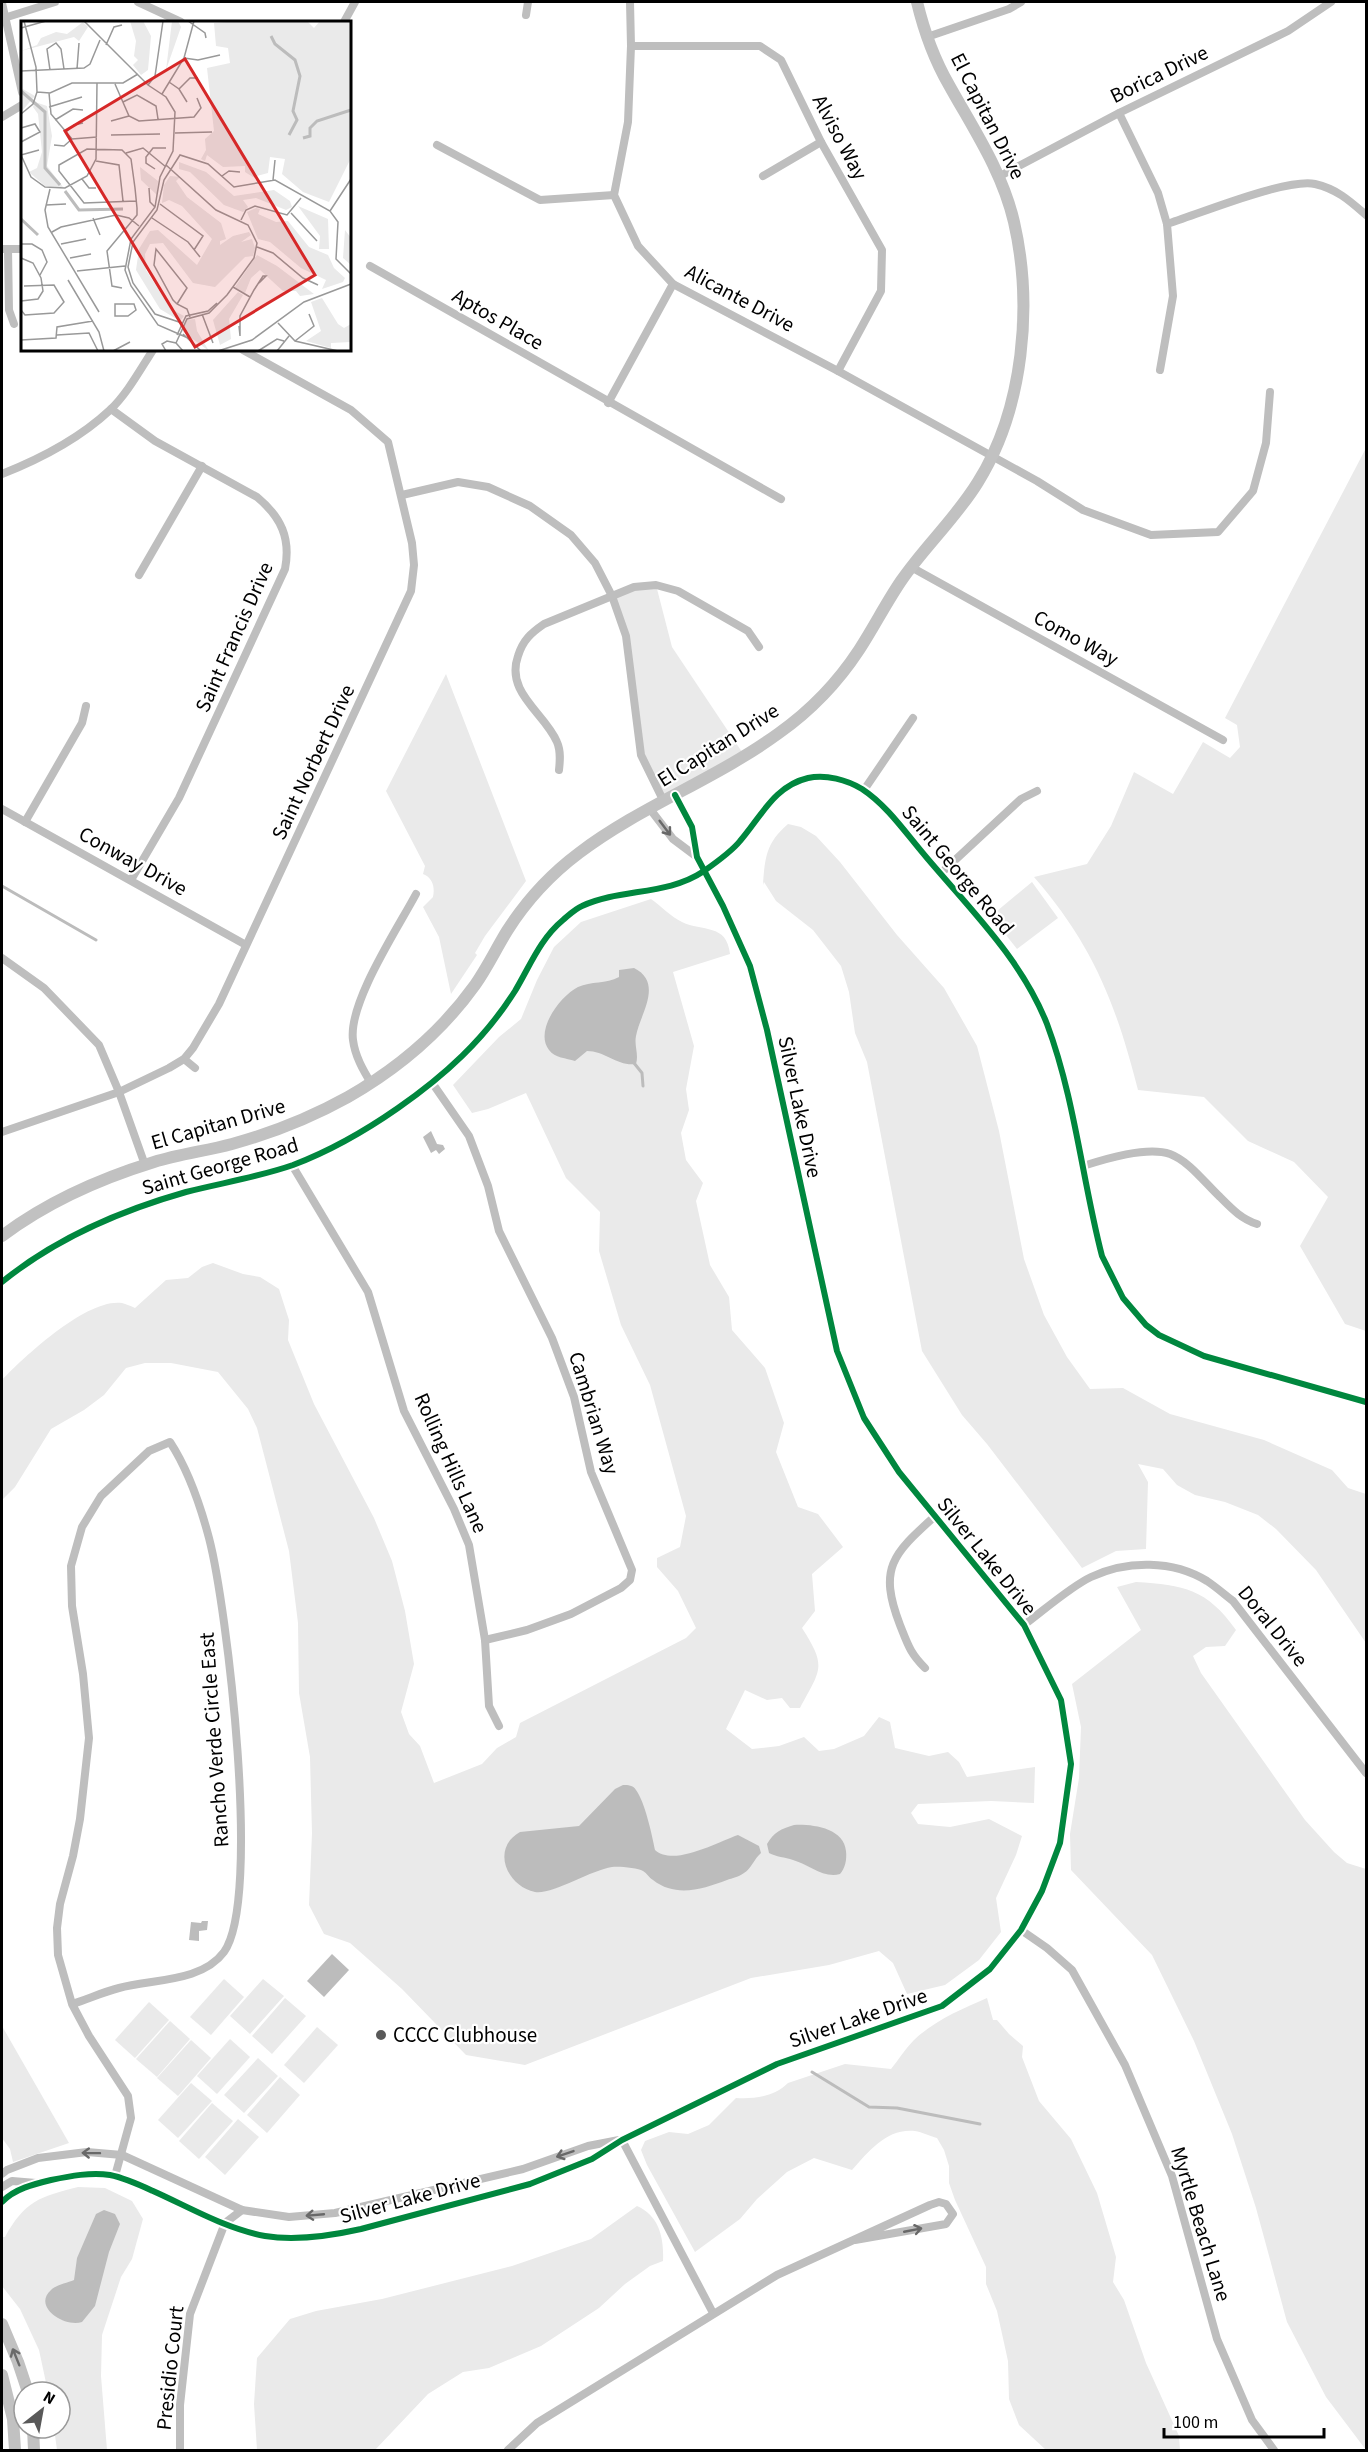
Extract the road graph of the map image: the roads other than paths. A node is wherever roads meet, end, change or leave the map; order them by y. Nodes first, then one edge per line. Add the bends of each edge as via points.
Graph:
1 (55, 2) edge
2 (138, 2) edge
3 (355, 2) edge
4 (528, 2) edge
5 (630, 2) edge
6 (917, 2) edge
7 (1021, 2) edge
8 (1331, 2) edge
9 (2, 3) edge
10 (526, 15) dead end
11 (4, 18) junction
12 (179, 21) edge
13 (345, 21) edge
14 (927, 38) junction
15 (631, 46) junction
16 (21, 88) edge
17 (21, 106) edge
18 (1119, 113) junction
19 (2, 117) edge
20 (821, 142) junction
21 (437, 145) dead end
22 (763, 176) dead end
23 (1000, 176) junction
24 (614, 195) junction
25 (1366, 215) edge
26 (1167, 224) junction
27 (5, 249) edge
28 (21, 249) edge
29 (370, 266) dead end
30 (673, 284) junction
31 (14, 324) dead end
32 (152, 351) edge
33 (245, 351) edge
34 (1160, 370) dead end
35 (838, 371) junction
36 (1270, 392) dead end
37 (608, 403) junction
38 (111, 410) junction
39 (991, 456) junction
40 (202, 466) junction
41 (2, 474) edge
42 (402, 495) junction
43 (781, 499) dead end
44 (911, 567) junction
45 (139, 575) dead end
46 (612, 596) junction
47 (759, 647) dead end
48 (86, 706) dead end
49 (913, 718) dead end
50 (1223, 740) dead end
51 (559, 770) dead end
52 (864, 790) junction
53 (1037, 791) dead end
54 (675, 795) junction
55 (664, 802) junction
56 (2, 809) edge
57 (650, 809) junction
58 (25, 822) junction
59 (697, 857) junction
60 (705, 871) junction
61 (940, 874) junction
62 (131, 880) junction
63 (416, 894) dead end
64 (246, 945) junction
65 (2, 958) edge
66 (184, 1059) junction
67 (195, 1068) dead end
68 (370, 1083) junction
69 (433, 1084) junction
70 (119, 1092) junction
71 (2, 1132) edge
72 (292, 1165) junction
73 (145, 1166) junction
74 (1083, 1166) junction
75 (1257, 1224) dead end
76 (2, 1236) edge
77 (2, 1282) edge
78 (1366, 1402) edge
79 (934, 1516) junction
80 (1023, 1625) junction
81 (485, 1640) junction
82 (925, 1668) dead end
83 (499, 1726) dead end
84 (1366, 1773) edge
85 (1021, 1930) junction
86 (72, 2004) junction
87 (622, 2140) junction
88 (122, 2155) junction
89 (4, 2169) edge
90 (115, 2176) junction
91 (12, 2181) junction
92 (38, 2183) junction
93 (2, 2187) edge
94 (18, 2191) junction
95 (2, 2202) edge
96 (242, 2210) junction
97 (225, 2223) junction
98 (855, 2240) junction
99 (713, 2313) junction
100 (2, 2324) edge
101 (2, 2375) edge
102 (24, 2380) edge
103 (15, 2451) edge
104 (180, 2451) edge
105 (508, 2451) edge
106 (1274, 2451) edge

1 - 11 street
2 - 12 street
3 - 13 street
4 - 10 street
5 - 15 street
6 - 14 street, El Capitan Drive
7 - 14 street
8 - 18 street, Borica Drive via 1287,31
9 - 11 street
11 - 16 street
14 - 23 street, El Capitan Drive
15 - 20 street, Alviso Way via 760,46 781,60
15 - 24 street via 628,122
17 - 19 street
18 - 23 street, Borica Drive
18 - 26 street via 1158,194
20 - 22 street
20 - 35 street, Alviso Way via 882,250 880,291
21 - 24 street via 540,200
23 - 39 street, El Capitan Drive via 1014,222 1023,306 1013,395
24 - 30 street, Alicante Drive via 638,246
25 - 26 street via 1340,193 1313,184 1280,187
26 - 34 street via 1173,296
27 - 28 street
27 - 31 street via 9,310
29 - 37 street, Aptos Place
30 - 35 street, Alicante Drive
30 - 37 street
32 - 38 street
33 - 42 street, Saint Norbert Drive via 351,410 388,442
35 - 39 street, Alicante Drive
36 - 39 street, Alicante Drive via 1266,443 1252,491 1218,532 1151,535 1083,510
37 - 43 street, Aptos Place
38 - 40 street, Saint Francis Drive via 155,441
38 - 41 street via 44,456
39 - 44 street, El Capitan Drive via 957,513
40 - 45 street
40 - 62 street, Saint Francis Drive via 271,508 286,535 288,554 285,569 179,798
42 - 46 street via 458,482 488,487 530,506 571,534 595,563
42 - 64 street, Saint Norbert Drive via 414,565 411,591
44 - 50 street, Como Way
44 - 54 street, El Capitan Drive via 845,669 807,711 778,734
46 - 47 street via 634,587 656,585 678,591 748,630
46 - 51 street via 537,628 522,645 516,661 520,690 557,741
46 - 55 street via 627,636 641,755
48 - 58 street via 82,723
49 - 52 street
52 - 60 street, Saint George Road via 840,779 821,777 791,785 770,801 736,846
52 - 61 street, Saint George Road
53 - 61 street via 1021,799
54 - 55 street, El Capitan Drive
54 - 59 street via 692,827
55 - 57 street, El Capitan Drive
56 - 58 street, Conway Drive
57 -> 59 street via 673,839
57 - 68 street, El Capitan Drive via 584,850 548,880 518,916 478,982 455,1011 419,1047
58 - 62 street, Conway Drive
59 - 60 street, Silver Lake Drive
60 - 69 street, Saint George Road via 659,889 580,906 543,941 490,1026
60 - 79 street, Silver Lake Drive via 750,966 837,1351 864,1418
61 - 74 street, Saint George Road via 1002,947 1030,987 1058,1059
62 - 64 street, Conway Drive
63 - 68 street via 359,1001 353,1022 353,1041
64 - 66 street, Saint Norbert Drive via 219,1004
65 - 70 street via 44,988 99,1045
66 - 67 street
66 - 70 street, Saint Norbert Drive
68 - 73 street, El Capitan Drive via 326,1108 262,1135
69 - 72 street, Saint George Road via 354,1136
69 - 81 street, Cambrian Way via 469,1137 488,1186 499,1231 552,1338 574,1397 591,1472 632,1570 630,1580 621,1588 570,1614
70 - 71 street, Saint Norbert Drive
70 - 73 street
72 - 77 street, Saint George Road via 128,1210 63,1240
72 - 81 street, Rolling Hills Lane via 368,1292 404,1411 469,1545
73 - 76 street, El Capitan Drive via 64,1197
74 - 75 street via 1145,1152 1171,1154 1237,1213
74 - 78 street, Saint George Road via 1107,1269 1123,1298 1146,1325 1204,1356
79 - 80 street, Silver Lake Drive
79 - 82 street via 903,1546 890,1581 892,1604 912,1655
80 - 84 street, Doral Drive via 1090,1578 1114,1569 1159,1565 1206,1580 1233,1600
80 - 85 street, Silver Lake Drive via 1061,1700 1071,1764 1059,1843 1042,1892
81 - 83 street, Rolling Hills Lane via 489,1706
85 - 87 street, Silver Lake Drive via 990,1969 942,2006 777,2064
85 - 106 street, Myrtle Beach Lane via 1072,1970 1125,2065 1172,2176 1217,2339 1252,2420
86 - 86 street, Rancho Verde Circle East via 212,1965 224,1952 237,1919 240,1784 226,1630 210,1541 197,1497 170,1442 149,1451 101,1496 82,1527 71,1566 72,1606 89,1738 78,1828 57,1928 58,1955
86 - 88 street via 128,2096 131,2118
87 -> 96 street, Silver Lake Drive via 588,2146 523,2169 335,2213 289,2217
87 - 97 street, Silver Lake Drive via 592,2159 530,2184 334,2235 265,2236
87 - 99 street
88 -> 89 street, Silver Lake Drive via 87,2151 38,2158
88 - 90 street
88 - 96 street, Silver Lake Drive
89 - 91 street
90 - 92 street, Silver Lake Drive via 77,2175
90 - 97 street, Silver Lake Drive
91 - 92 street
91 - 93 street
91 - 94 street
92 - 94 street, Silver Lake Drive
94 - 95 street, Silver Lake Drive
96 - 97 street
97 - 104 street, Presidio Court via 190,2314 180,2405
98 -> 98 street via 946,2224 953,2214 946,2204 939,2202
98 - 99 street via 777,2275
99 - 105 street via 537,2423
102 -> 100 street
101 - 103 street via 13,2419

